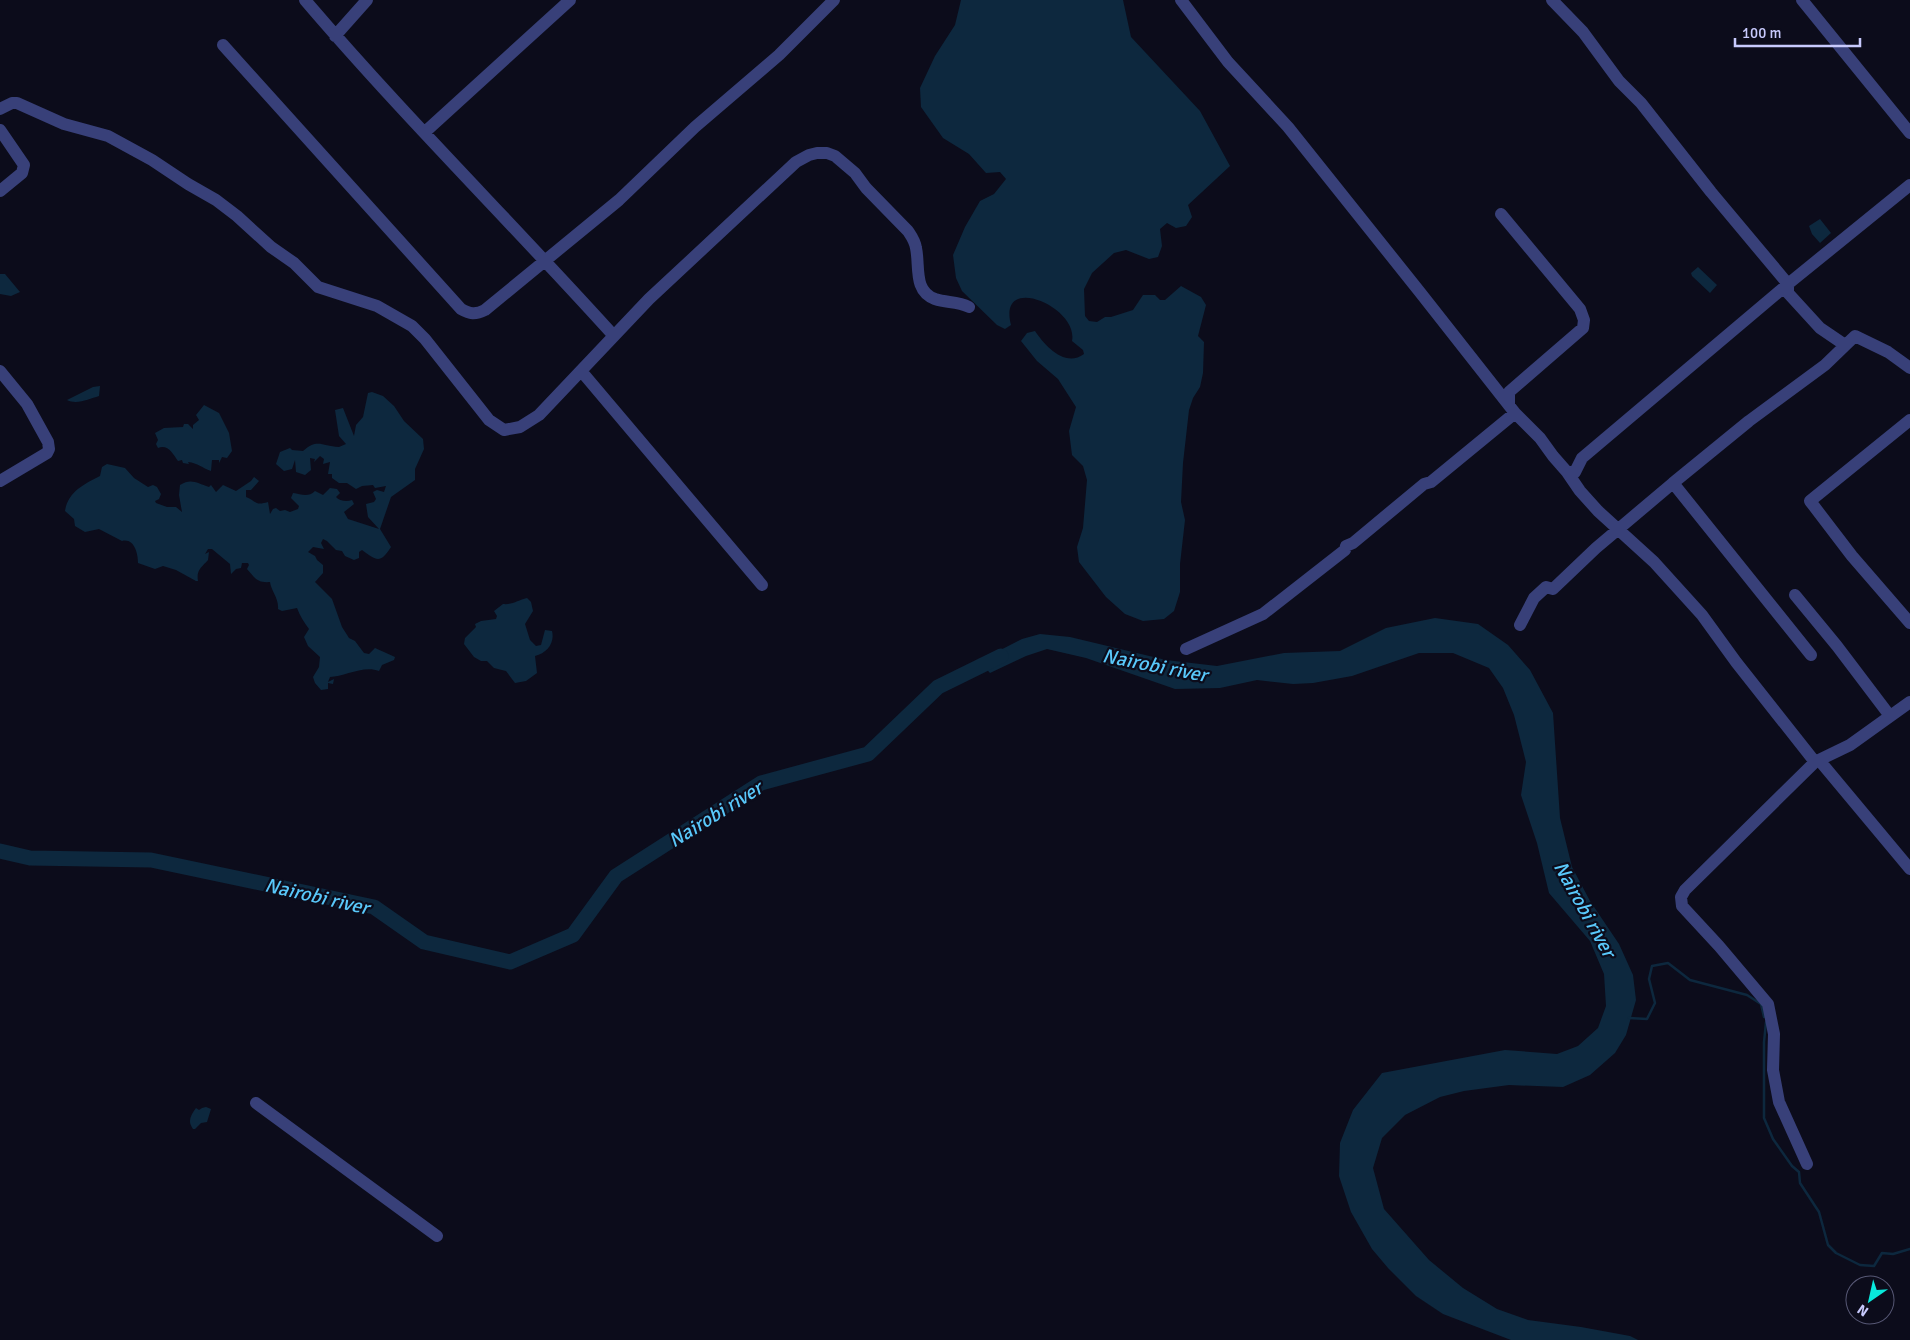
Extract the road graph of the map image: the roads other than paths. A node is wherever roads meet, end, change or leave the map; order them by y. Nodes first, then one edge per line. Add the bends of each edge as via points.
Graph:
1 (305, 0) edge
2 (368, 0) edge
3 (570, 0) edge
4 (1181, 0) edge
5 (1552, 0) edge
6 (1802, 0) edge
7 (827, 2) edge
8 (335, 36) junction
9 (223, 45) dead end
10 (0, 110) edge
11 (0, 130) edge
12 (425, 132) junction
13 (1910, 133) edge
14 (1910, 185) edge
15 (0, 190) edge
16 (1501, 214) dead end
17 (547, 261) junction
18 (1788, 284) junction
19 (969, 307) dead end
20 (614, 336) junction
21 (1845, 345) junction
22 (1910, 368) edge
23 (0, 371) edge
24 (582, 372) junction
25 (1512, 409) junction
26 (1910, 420) edge
27 (1567, 472) junction
28 (0, 481) edge
29 (1673, 483) junction
30 (1619, 529) junction
31 (762, 585) dead end
32 (1795, 595) dead end
33 (1910, 623) edge
34 (1520, 625) dead end
35 (1186, 649) dead end
36 (1811, 654) dead end
37 (1910, 702) edge
38 (1890, 716) junction
39 (1817, 761) junction
40 (1910, 869) edge
41 (256, 1103) dead end
42 (1807, 1164) dead end
43 (437, 1236) dead end

1 - 8 street
2 - 8 street
3 - 12 street
4 - 25 street via 1228,62 1288,127
5 - 18 street via 1583,32 1619,81 1642,103
6 - 13 street
7 - 17 street via 779,55
8 - 12 street
9 - 17 street via 468,313 485,310
10 - 24 street via 18,103 64,124 108,136 216,200 294,263 318,288 377,306 412,326 489,420 504,430 520,426 539,415
11 - 15 street via 24,165 22,173
12 - 17 street
14 - 18 street
16 - 25 street via 1580,309 1584,320 1583,328 1577,334 1509,392
17 - 20 street
18 - 21 street via 1788,293 1820,328
18 - 27 street via 1582,458 1575,472
19 - 20 street via 928,295 919,281 915,241 908,231 845,163 827,153 817,153 796,162 649,299
20 - 24 street
21 - 22 street via 1855,336 1888,352
21 - 29 street via 1825,365
23 - 28 street via 27,404 49,449
24 - 31 street
25 - 27 street
25 - 35 street via 1509,420 1263,614
26 - 33 street via 1810,501
27 - 30 street via 1586,498
29 - 30 street
29 - 36 street
30 - 34 street via 1553,589 1546,587 1534,598
30 - 39 street via 1702,615
32 - 38 street
37 - 38 street
38 - 39 street via 1850,745
39 - 40 street
39 - 42 street via 1690,884 1681,897 1682,906 1768,1004 1774,1034 1773,1070 1779,1102
41 - 43 street

